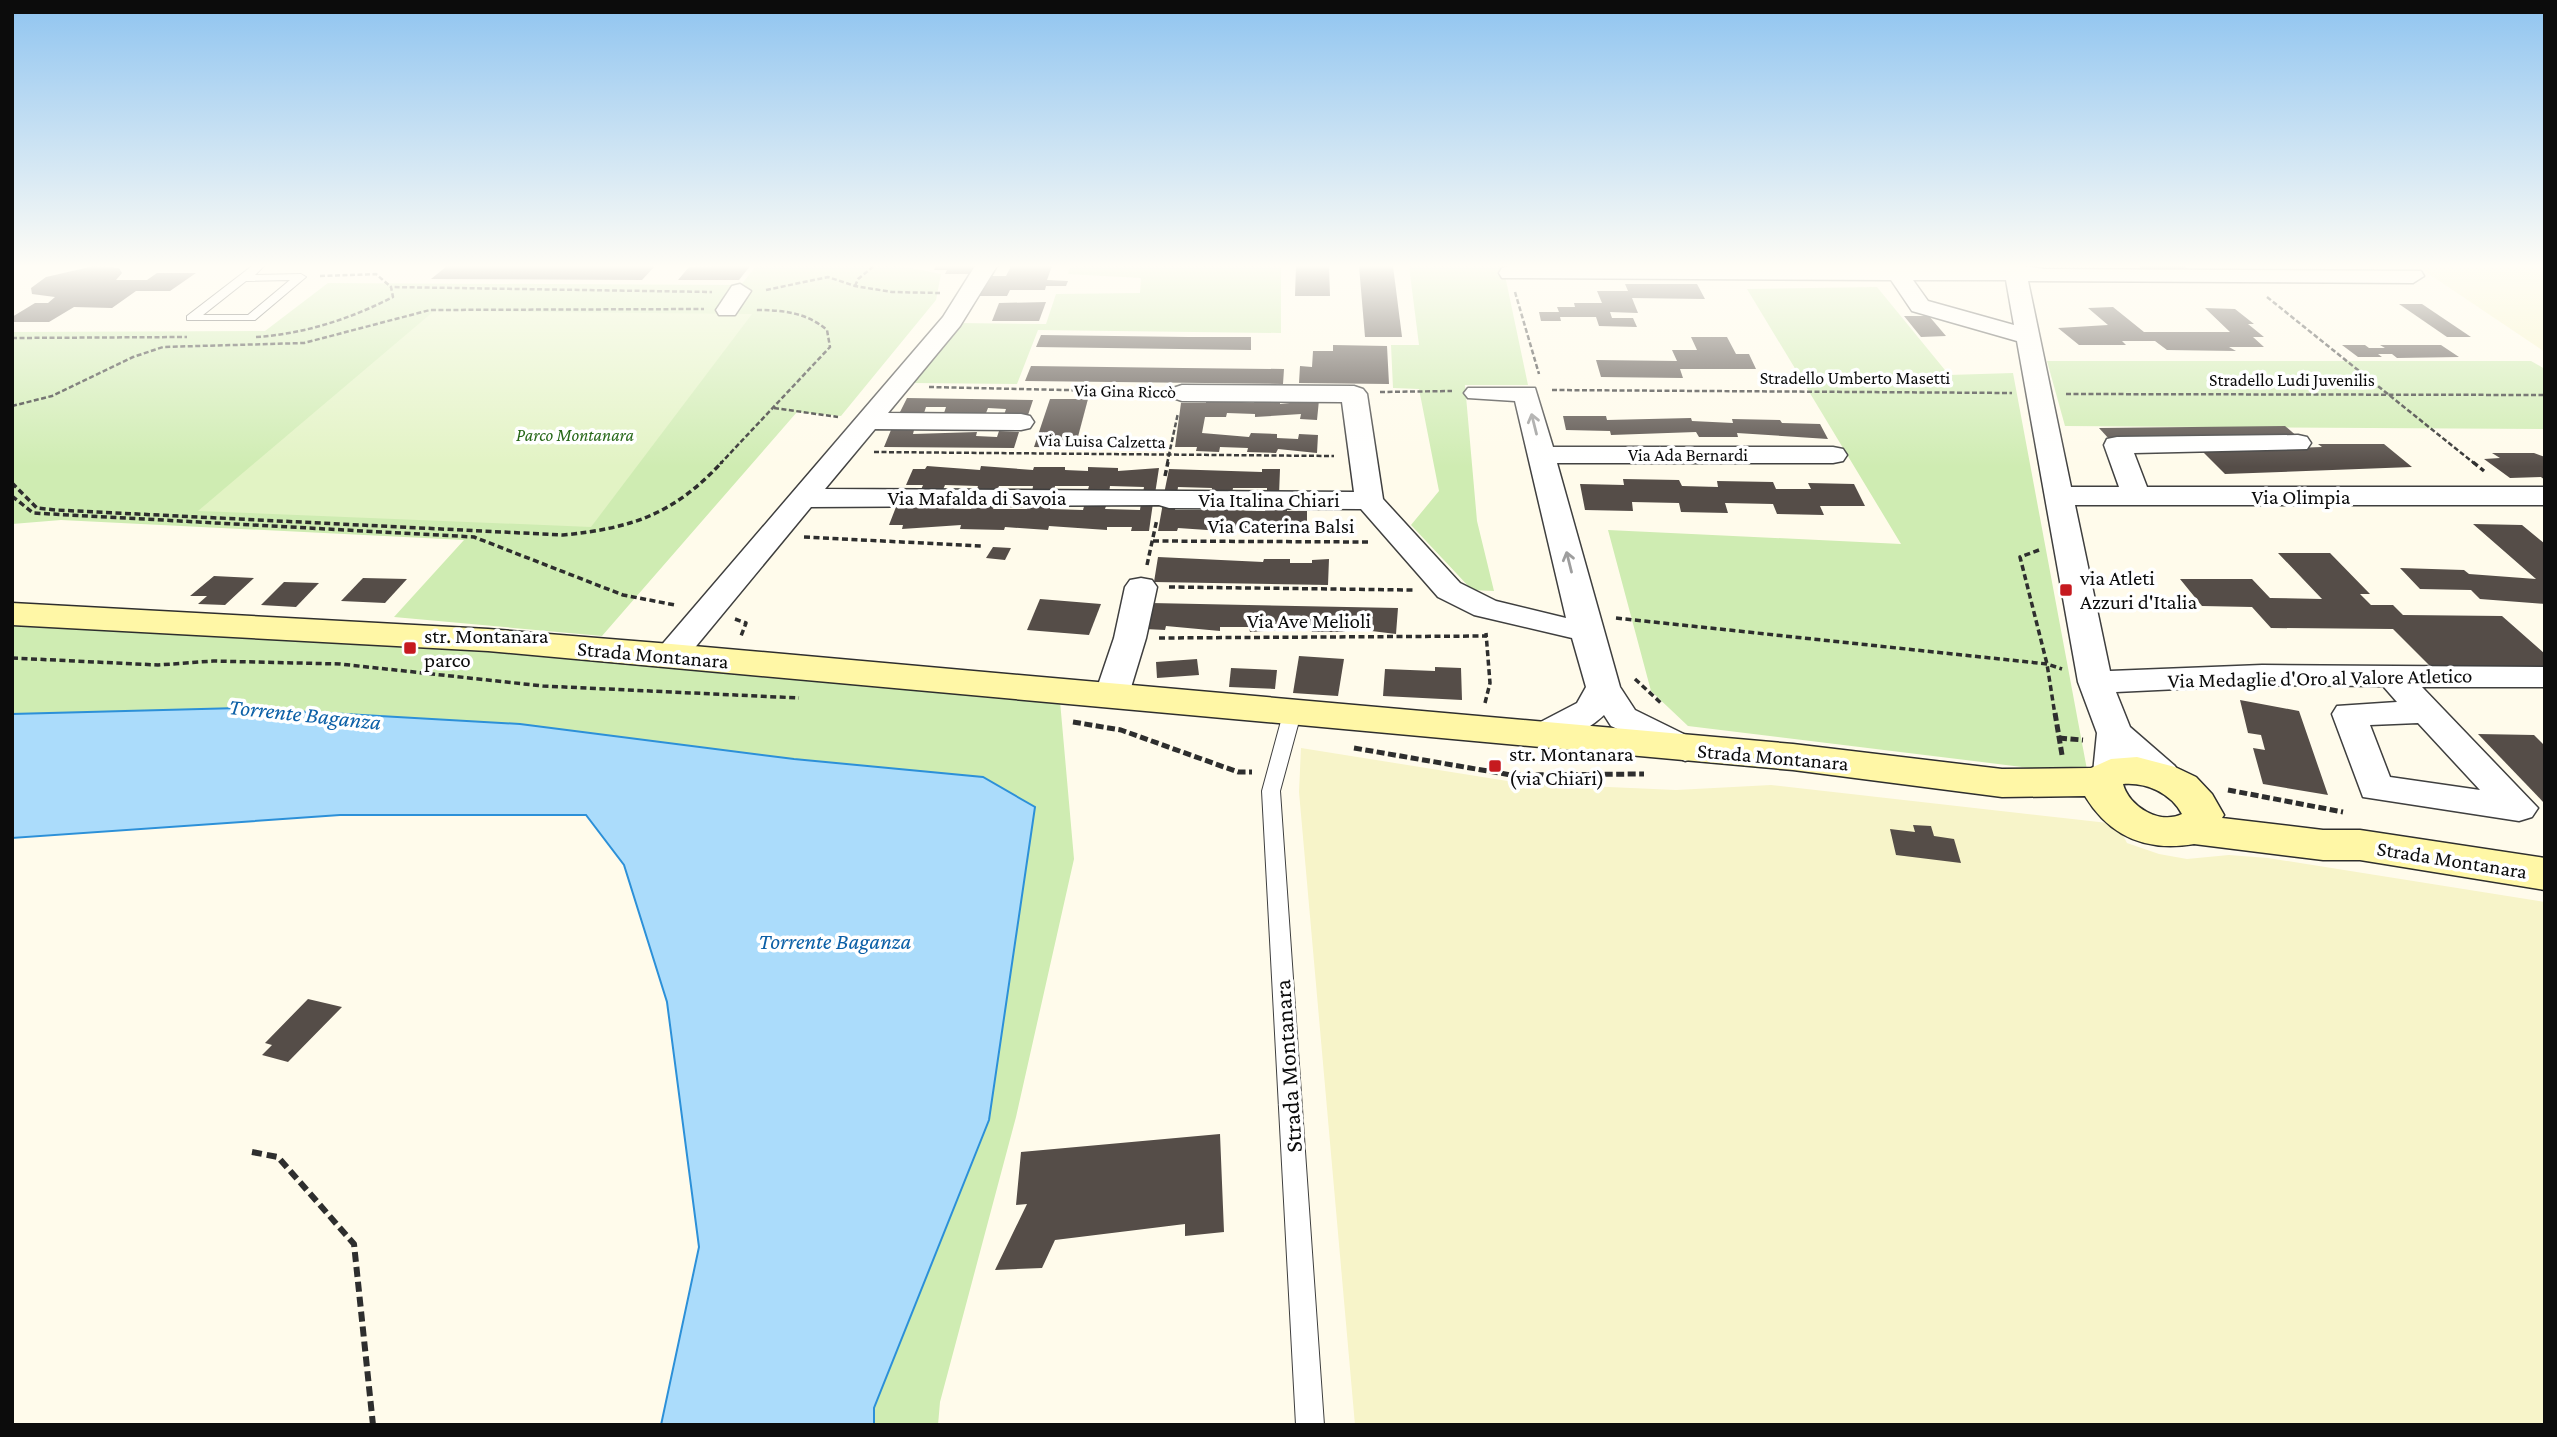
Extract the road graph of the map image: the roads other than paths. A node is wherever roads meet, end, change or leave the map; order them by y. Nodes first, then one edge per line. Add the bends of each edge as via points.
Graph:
1 (942, 333) edge
2 (2015, 333) edge
3 (2025, 336) joint
4 (1471, 392) road end
5 (1182, 393) road end
6 (1354, 394) joint
7 (867, 421) junction
8 (1021, 422) dead end
9 (2298, 443) dead end
10 (1542, 455) junction
11 (1833, 455) dead end
12 (2058, 496) junction
13 (2545, 496) edge
14 (2137, 497) junction
15 (802, 498) junction
16 (1160, 498) joint
17 (1369, 500) junction
18 (1141, 587) road end
19 (12, 614) edge
20 (1586, 628) junction
21 (670, 655) junction
22 (2391, 675) junction
23 (2545, 677) edge
24 (2095, 682) junction
25 (1112, 694) junction
26 (1293, 710) junction
27 (1611, 712) junction
28 (2426, 712) dead end
29 (2111, 768) junction
30 (2171, 781) junction
31 (2355, 829) junction
32 (2194, 830) junction
33 (2545, 874) edge
34 (1310, 1425) edge

1 - 7 street
2 - 3 street
3 - 12 street
10 -> 4 street via 1526,393
5 - 6 street, Via Gina Riccò
6 - 17 street, Via Italina Chiari
7 - 8 street
7 - 15 street
9 - 14 street via 2117,445
10 - 11 street, Via Ada Bernardi
20 -> 10 street
12 - 14 street, Via Olimpia
12 - 24 street
13 - 14 street, Via Olimpia
15 - 16 street, Via Mafalda di Savoia
15 - 21 street
16 - 17 street, Via Italina Chiari
17 - 20 street, Via Italina Chiari via 1448,590 1485,608
18 - 25 street
19 - 21 street, Strada Montanara via 474,639
20 - 27 street
21 - 25 street, Strada Montanara
22 - 23 street, Via Medaglie d'Oro al Valore Atletico
22 - 24 street, Via Medaglie d'Oro al Valore Atletico
22 - 28 street
24 - 29 street
25 - 26 street, Strada Montanara
26 - 27 street, Strada Montanara via 1542,736
26 - 34 lane, Strada Montanara via 1271,791
27 - 29 street, Strada Montanara via 1685,749 1793,757 2002,783
29 - 30 street, Strada Montanara
29 - 32 street, Strada Montanara via 2139,826 2163,832
30 - 31 street, Strada Montanara via 2230,807
30 - 32 street via 2198,803 2203,815
31 - 32 street, Strada Montanara via 2323,845
31 - 33 street, Strada Montanara

